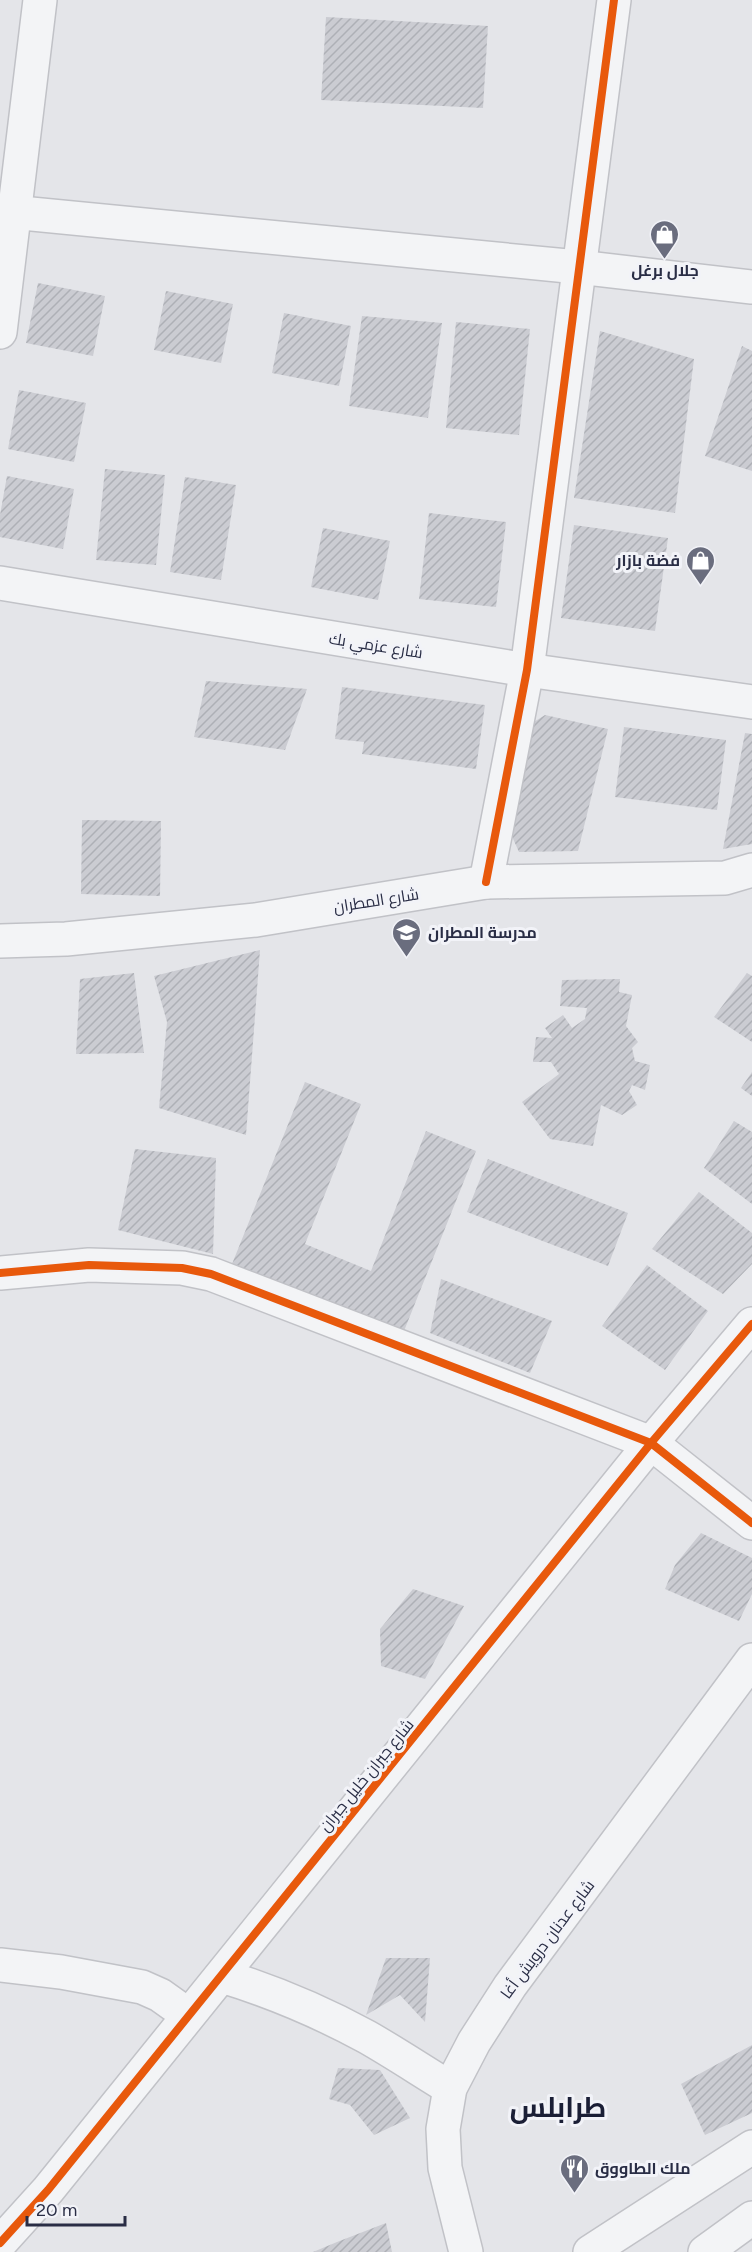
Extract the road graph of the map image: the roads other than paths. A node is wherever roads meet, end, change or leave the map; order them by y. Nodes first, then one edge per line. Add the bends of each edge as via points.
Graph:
1 (40, 0) edge
2 (614, 0) edge
3 (8, 212) edge
4 (578, 267) junction
5 (752, 287) edge
6 (0, 332) edge
7 (0, 583) edge
8 (527, 670) junction
9 (752, 702) edge
10 (752, 870) edge
11 (486, 882) junction
12 (0, 941) edge
13 (0, 1273) edge
14 (752, 1324) edge
15 (651, 1443) junction
16 (752, 1523) edge
17 (752, 1660) edge
18 (0, 1965) edge
19 (222, 1976) junction
20 (188, 2015) junction
21 (450, 2088) junction
22 (752, 2147) edge
23 (752, 2218) edge
24 (0, 2243) edge
25 (465, 2252) edge
26 (590, 2252) edge
27 (705, 2252) edge

1 - 3 street
2 - 4 street
3 - 4 street
3 - 6 street
4 - 5 street
4 - 8 street
7 - 8 street, شارع عزمي بك
8 - 9 street, شارع عزمي بك
8 - 11 street
10 - 11 street, شارع المطران via 726,878
11 - 12 street, شارع المطران via 256,920 66,939
13 - 15 street via 89,1265 182,1268 211,1274
14 - 15 street, شارع جبران خليل جبران
15 - 16 street
15 - 19 street, شارع جبران خليل جبران
17 - 21 street, شارع عدنان درويش أغا via 510,1986
18 - 20 street via 142,1987
19 - 20 street, شارع جبران خليل جبران
19 - 21 street via 249,1984 366,2037
20 - 24 street, شارع جبران خليل جبران via 48,2190
21 - 25 street, شارع عدنان درويش أغا via 443,2129 445,2168
22 - 26 street
23 - 27 street

